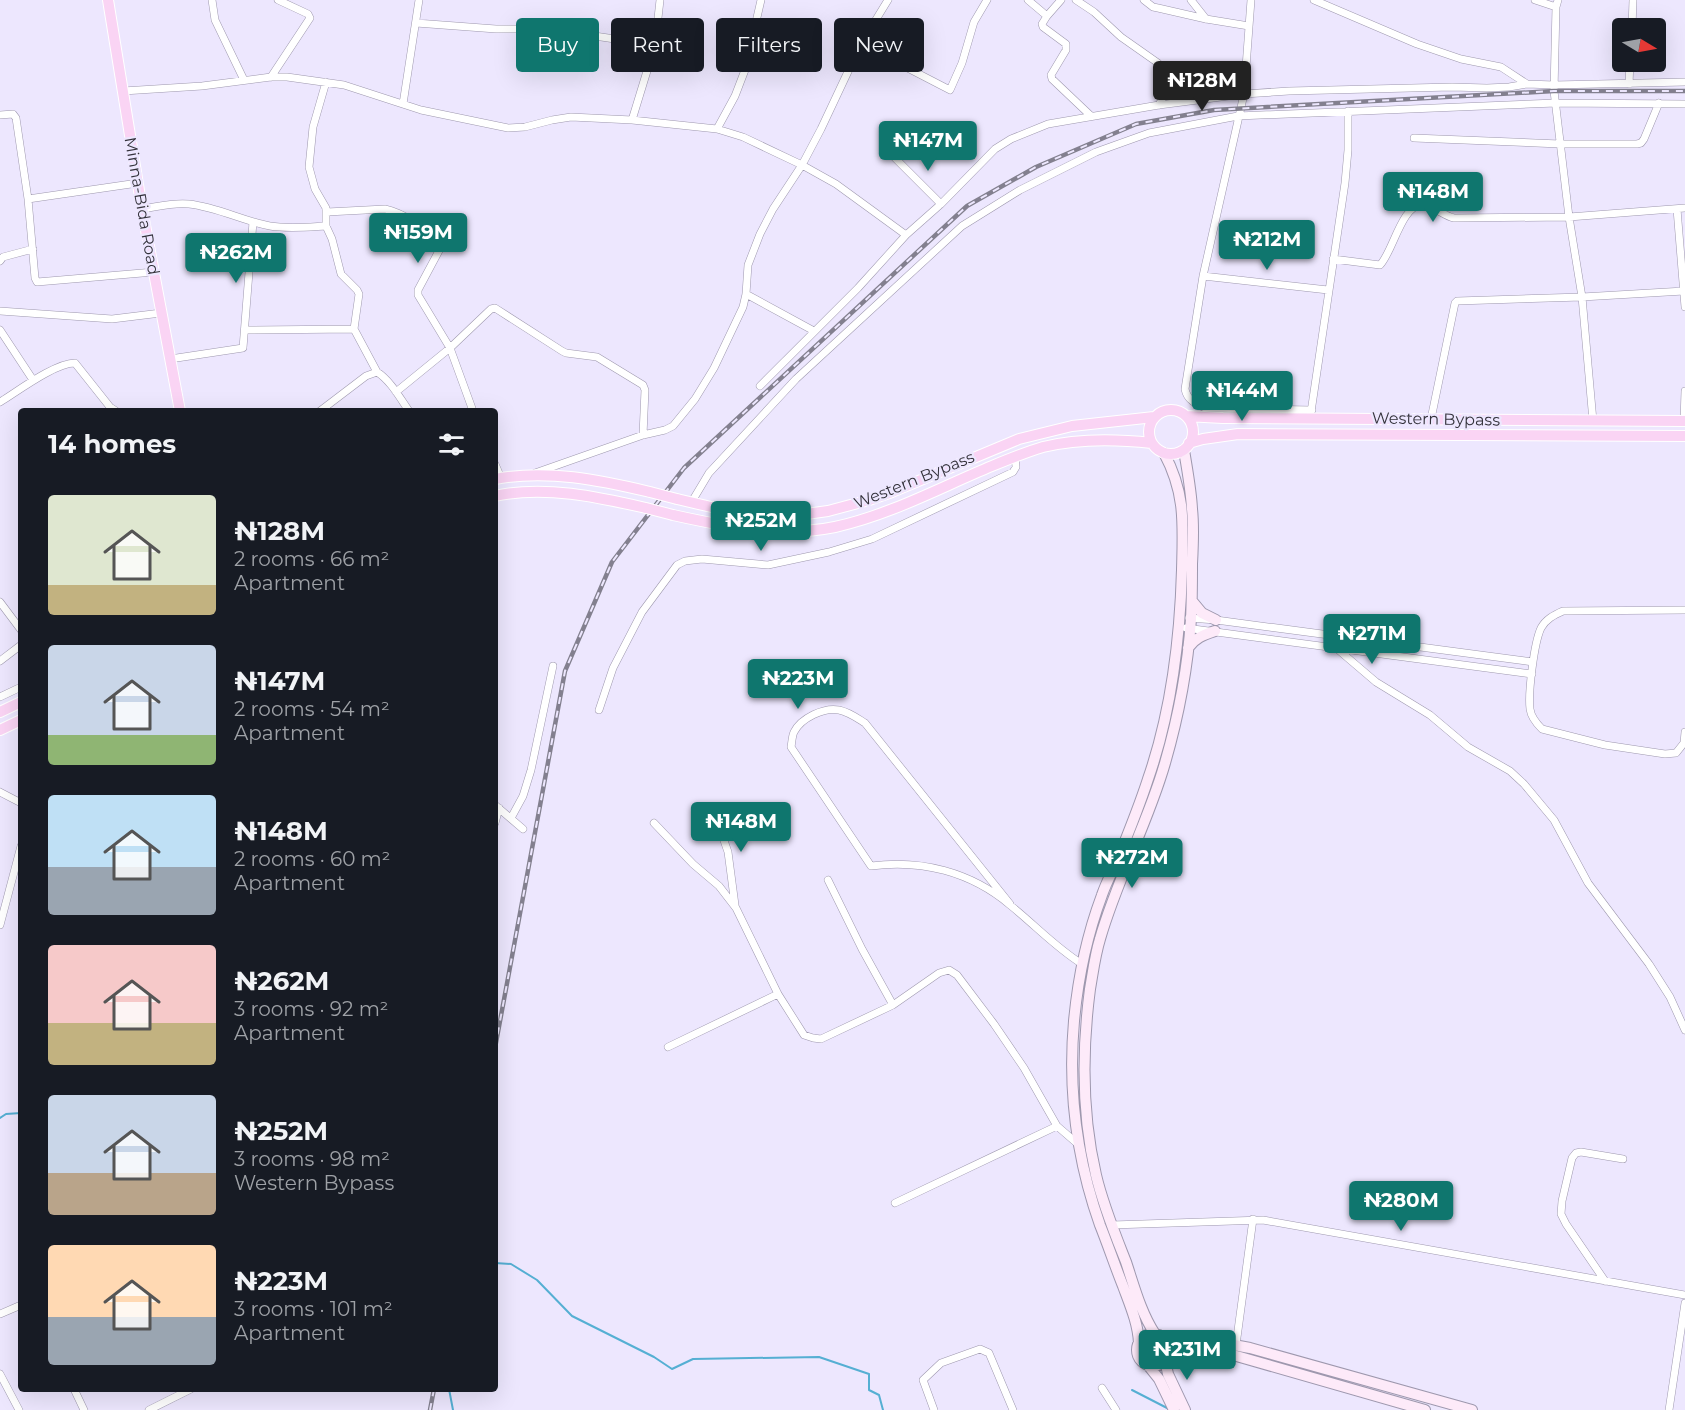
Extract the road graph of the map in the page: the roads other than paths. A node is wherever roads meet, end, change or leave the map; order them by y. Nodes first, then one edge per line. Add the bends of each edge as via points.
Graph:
1 (108, 0) edge
2 (212, 0) edge
3 (278, 0) edge
4 (419, 0) edge
5 (660, 0) edge
6 (761, 0) edge
7 (888, 0) edge
8 (987, 0) edge
9 (1028, 0) edge
10 (1061, 0) edge
11 (1144, 0) edge
12 (1191, 0) edge
13 (1251, 0) edge
14 (1314, 0) edge
15 (1535, 0) edge
16 (1633, 0) edge
17 (1078, 1) edge
18 (1557, 3) edge
19 (1047, 16) junction
20 (658, 18) edge
21 (877, 18) edge
22 (1632, 18) edge
23 (1206, 19) junction
24 (416, 23) junction
25 (1249, 26) junction
26 (611, 38) edge
27 (647, 72) edge
28 (848, 72) edge
29 (915, 72) edge
30 (1630, 72) edge
31 (271, 77) junction
32 (244, 80) junction
33 (326, 82) junction
34 (1685, 82) edge
35 (1527, 84) junction
36 (1629, 84) junction
37 (1554, 86) junction
38 (123, 91) junction
39 (1244, 94) junction
40 (1556, 103) junction
41 (1659, 103) junction
42 (403, 104) junction
43 (1685, 104) edge
44 (1159, 105) junction
45 (1348, 111) junction
46 (0, 115) edge
47 (1091, 116) junction
48 (1238, 116) junction
49 (632, 120) junction
50 (717, 129) junction
51 (1414, 138) dead end
52 (1560, 144) junction
53 (895, 158) dead end
54 (802, 165) junction
55 (138, 183) junction
56 (28, 200) junction
57 (941, 204) junction
58 (142, 209) junction
59 (1681, 209) edge
60 (327, 212) junction
61 (1569, 217) junction
62 (253, 222) junction
63 (326, 226) junction
64 (906, 236) junction
65 (33, 249) junction
66 (1333, 259) junction
67 (0, 261) edge
68 (154, 272) junction
69 (1203, 276) junction
70 (1328, 290) junction
71 (1684, 291) edge
72 (746, 294) junction
73 (1582, 297) junction
74 (1685, 307) edge
75 (0, 311) edge
76 (161, 313) junction
77 (354, 328) junction
78 (0, 330) edge
79 (245, 330) junction
80 (814, 331) junction
81 (450, 348) junction
82 (170, 359) junction
83 (377, 372) junction
84 (33, 380) junction
85 (760, 386) dead end
86 (1685, 391) edge
87 (396, 392) junction
88 (0, 402) edge
89 (112, 408) edge
90 (179, 408) edge
91 (325, 408) edge
92 (407, 408) edge
93 (471, 408) edge
94 (1311, 414) junction
95 (1186, 416) junction
96 (1154, 417) junction
97 (1431, 419) junction
98 (1593, 421) junction
99 (1684, 421) edge
100 (643, 435) junction
101 (1685, 436) edge
102 (1152, 443) junction
103 (1187, 446) junction
104 (1164, 453) junction
105 (1015, 456) junction
106 (526, 476) junction
107 (498, 479) edge
108 (498, 496) edge
109 (691, 502) junction
110 (1192, 601) junction
111 (0, 602) edge
112 (1685, 610) edge
113 (1185, 623) junction
114 (18, 626) edge
115 (1215, 626) junction
116 (18, 647) edge
117 (1335, 647) junction
118 (1187, 648) junction
119 (0, 661) edge
120 (1533, 662) junction
121 (553, 666) dead end
122 (1532, 674) junction
123 (18, 688) edge
124 (0, 697) edge
125 (18, 703) edge
126 (599, 710) dead end
127 (0, 712) edge
128 (18, 721) edge
129 (0, 730) edge
130 (1685, 732) edge
131 (0, 792) edge
132 (18, 801) edge
133 (712, 806) dead end
134 (498, 808) edge
135 (511, 818) junction
136 (654, 823) dead end
137 (523, 829) dead end
138 (18, 857) edge
139 (828, 880) dead end
140 (1010, 904) junction
141 (736, 908) junction
142 (0, 925) edge
143 (1082, 964) junction
144 (778, 993) junction
145 (893, 1005) junction
146 (1685, 1030) edge
147 (668, 1047) dead end
148 (1057, 1126) junction
149 (1078, 1145) junction
150 (1623, 1159) dead end
151 (895, 1203) dead end
152 (1253, 1219) junction
153 (1112, 1225) junction
154 (1605, 1281) junction
155 (1685, 1295) edge
156 (1685, 1303) edge
157 (18, 1306) edge
158 (0, 1314) edge
159 (1160, 1337) junction
160 (1139, 1343) junction
161 (1236, 1345) junction
162 (1167, 1357) junction
163 (1147, 1364) junction
164 (0, 1374) edge
165 (1102, 1388) dead end
166 (75, 1392) edge
167 (185, 1392) edge
168 (1173, 1407) edge
169 (19, 1410) edge
170 (84, 1410) edge
171 (149, 1410) edge
172 (934, 1410) edge
173 (1013, 1410) edge
174 (1116, 1410) edge
175 (1185, 1410) edge
176 (1425, 1410) edge
177 (1472, 1410) edge
178 (1669, 1410) edge

1 - 38 main road, Minna-Bida Road
2 - 32 street via 215,20
3 - 31 street via 310,18
4 - 24 street
5 - 20 street
6 - 50 street via 745,70
7 - 21 street
8 - 29 street via 974,22 950,90
9 - 19 street
10 - 19 street
11 - 23 street via 1153,7
12 - 23 street
13 - 25 street
14 - 35 street via 1417,44 1501,67
15 - 18 street
16 - 22 street
17 - 44 street via 1163,68 1166,87
18 - 37 street
19 - 47 street via 1043,27 1066,47 1052,79
23 - 25 street
24 - 26 street via 561,31
24 - 42 street
25 - 39 street
27 - 49 street
28 - 54 street
30 - 36 street
31 - 32 street
31 - 33 street
32 - 38 street
33 - 42 street
33 - 60 street via 313,127 309,167
34 - 36 street
35 - 37 street
35 - 39 street
36 - 37 street
37 - 40 street
38 - 55 main road, Minna-Bida Road
39 - 44 street
39 - 48 street
40 - 41 street
40 - 45 street
40 - 52 street
41 - 43 street
41 - 52 street via 1641,143
42 - 49 street via 508,128 571,117
44 - 47 street
45 - 48 street
45 - 66 street via 1345,183
46 - 56 street via 13,114 16,118
47 - 57 street via 1048,124 1011,139
48 - 69 street
48 - 109 street via 1149,133 1096,152 962,225 796,379 709,473
49 - 50 street
50 - 54 street
51 - 52 street
52 - 61 street
53 - 57 street
54 - 64 street via 836,184
54 - 72 street via 760,234 748,266
55 - 56 street
55 - 58 main road, Minna-Bida Road
56 - 65 street
57 - 64 street
58 - 62 street via 186,204
58 - 68 main road, Minna-Bida Road
59 - 61 street
59 - 71 street
60 - 63 street
60 - 81 street via 394,211 439,241 441,247 417,295
61 - 66 street via 1454,218 1424,205 1415,206 1380,265
61 - 73 street
62 - 63 street via 296,228
62 - 79 street
63 - 77 street via 341,274 359,294
64 - 80 street
65 - 67 street
65 - 68 street via 37,282
66 - 70 street
68 - 76 main road, Minna-Bida Road
69 - 70 street
69 - 94 street via 1186,396 1205,408
70 - 94 street
71 - 73 street
71 - 74 street
72 - 80 street
72 - 100 street via 741,314 694,399 673,426
73 - 97 street via 1455,303
73 - 98 street
75 - 76 street via 112,319
76 - 82 main road, Minna-Bida Road
77 - 79 street
77 - 83 street
78 - 84 street
79 - 82 street via 243,348
80 - 85 street
81 - 87 street
81 - 93 street
81 - 100 street via 495,308 562,351 597,357 643,385
82 - 90 main road, Minna-Bida Road
83 - 87 street
83 - 91 street via 361,379
84 - 88 street
84 - 89 street via 67,363 75,363
86 - 99 street
87 - 92 street
94 - 95 main road, Western Bypass
94 - 97 main road, Western Bypass
95 - 96 main road via 1170,410
95 - 103 main road via 1193,432
96 - 102 main road via 1149,432
96 - 109 main road, Western Bypass via 1072,426 1018,439 892,492 828,511 773,516
97 - 98 main road, Western Bypass
98 - 99 main road, Western Bypass
100 - 106 street
101 - 103 main road, Western Bypass via 1238,434 1203,439
102 - 104 main road
102 - 105 main road, Western Bypass via 1073,442
103 - 104 main road via 1173,454
103 - 110 main road
104 - 113 main road via 1177,481 1182,510
105 - 108 main road, Western Bypass, bridge via 876,516 800,532 744,529 554,492
105 - 126 street via 1016,467 1012,472 872,539 768,565 702,559 677,565 642,612 613,668
106 - 107 main road, Western Bypass
106 - 109 main road, Western Bypass, bridge via 586,478
110 - 113 main road
110 - 115 main road
111 - 114 street
112 - 120 street via 1563,611 1550,617 1541,628
113 - 115 street
113 - 118 main road
113 - 143 main road via 1155,759 1103,892
115 - 117 street
115 - 118 main road
115 - 120 street
116 - 119 street
117 - 122 street
117 - 146 street via 1376,682 1430,715 1468,747 1510,771 1524,784 1554,820 1588,884 1649,964
118 - 153 main road via 1165,763 1112,899 1099,941 1088,1003 1088,1125 1097,1178
120 - 122 street
121 - 135 street via 531,770
122 - 130 street via 1530,710 1542,729 1605,745 1665,753 1676,753 1684,742
123 - 124 street
125 - 127 main road
128 - 129 main road
131 - 132 street
133 - 141 street via 728,852
134 - 135 street
135 - 137 street
136 - 141 street via 719,886
138 - 142 street
139 - 145 street
140 - 140 street via 956,873 892,863 871,866 791,747 794,732 820,712 838,710 865,723
140 - 143 street
141 - 144 street
143 - 149 main road via 1073,1053
144 - 145 street via 804,1035 821,1039
144 - 147 street
145 - 148 street via 939,973 949,970 957,975 1024,1068
148 - 149 street
148 - 151 street
149 - 160 main road via 1087,1184 1134,1315
150 - 154 street via 1576,1154 1562,1201 1561,1214 1566,1224
152 - 153 street
152 - 154 street
152 - 161 street
153 - 159 main road via 1144,1313
154 - 155 street
156 - 178 street
157 - 158 street
159 - 160 main road via 1146,1336
159 - 161 main road
159 - 162 main road via 1167,1344
160 - 163 main road via 1140,1358
161 - 177 main road
162 - 163 main road via 1159,1365
162 - 175 main road via 1168,1374
162 - 176 main road via 1193,1351 1233,1355
163 - 168 main road
164 - 169 street
165 - 174 street
166 - 170 street
167 - 171 street
172 - 173 street via 923,1380 941,1363 980,1349 990,1353

